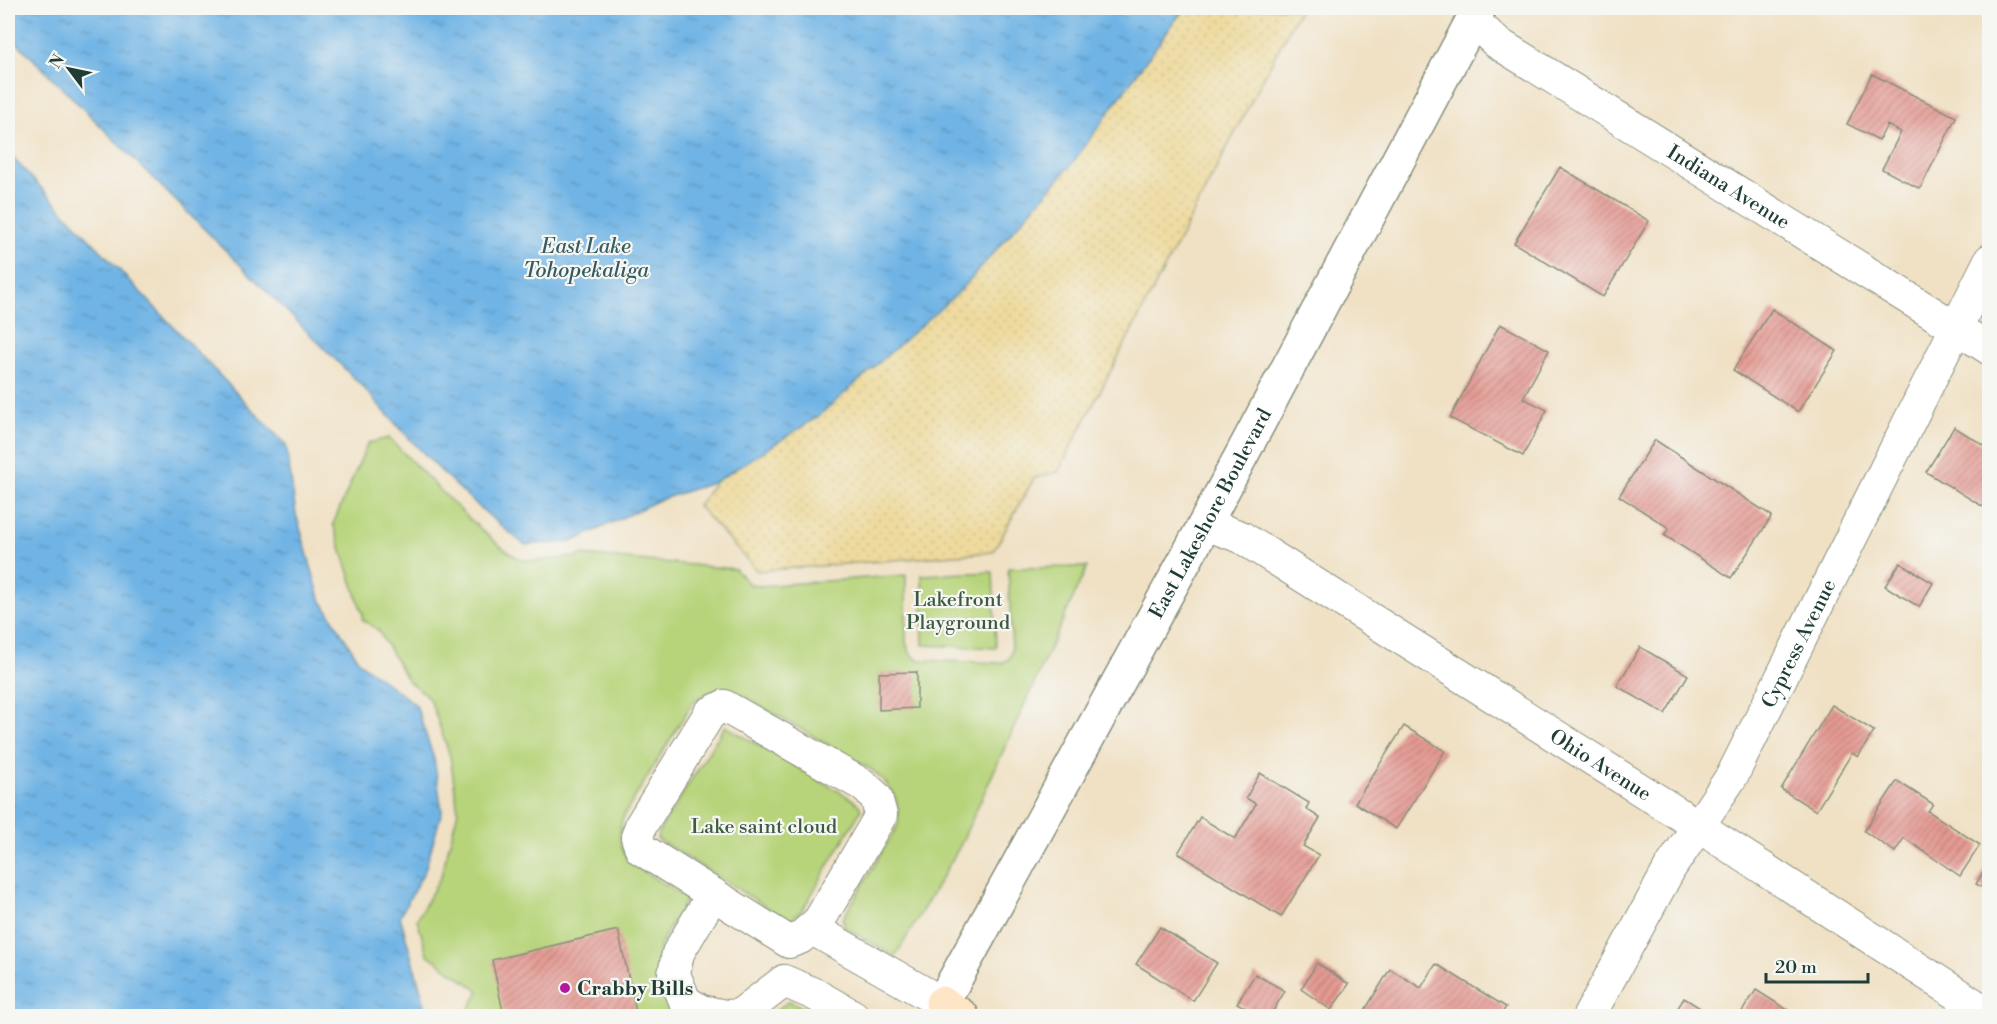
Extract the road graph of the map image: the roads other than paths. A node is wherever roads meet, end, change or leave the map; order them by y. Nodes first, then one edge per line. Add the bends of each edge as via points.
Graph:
1 (1476, 14) edge
2 (1989, 260) edge
3 (1956, 329) junction
4 (1989, 350) edge
5 (1205, 524) junction
6 (1698, 826) junction
7 (713, 894) junction
8 (819, 921) junction
9 (789, 942) junction
10 (784, 981) junction
11 (947, 1012) edge
12 (1989, 1014) edge
13 (726, 1017) edge
14 (853, 1017) edge
15 (1589, 1017) edge

1 - 3 street, Indiana Avenue via 1496,42
1 - 5 street, East Lakeshore Boulevard
2 - 3 street, Cypress Avenue
3 - 4 street, Indiana Avenue
3 - 6 street, Cypress Avenue via 1732,776
5 - 6 street, Ohio Avenue via 1241,537
5 - 11 street, East Lakeshore Boulevard
6 - 12 street, Ohio Avenue
6 - 15 street, Cypress Avenue via 1670,868
7 - 8 street via 641,849 637,837 710,713 724,706 876,796 881,814
7 - 9 street
7 - 13 street via 678,953 674,974 685,1001 701,1011
8 - 9 street via 800,938
8 - 11 street via 818,932
9 - 10 street
10 - 13 street via 740,1015
10 - 14 street

